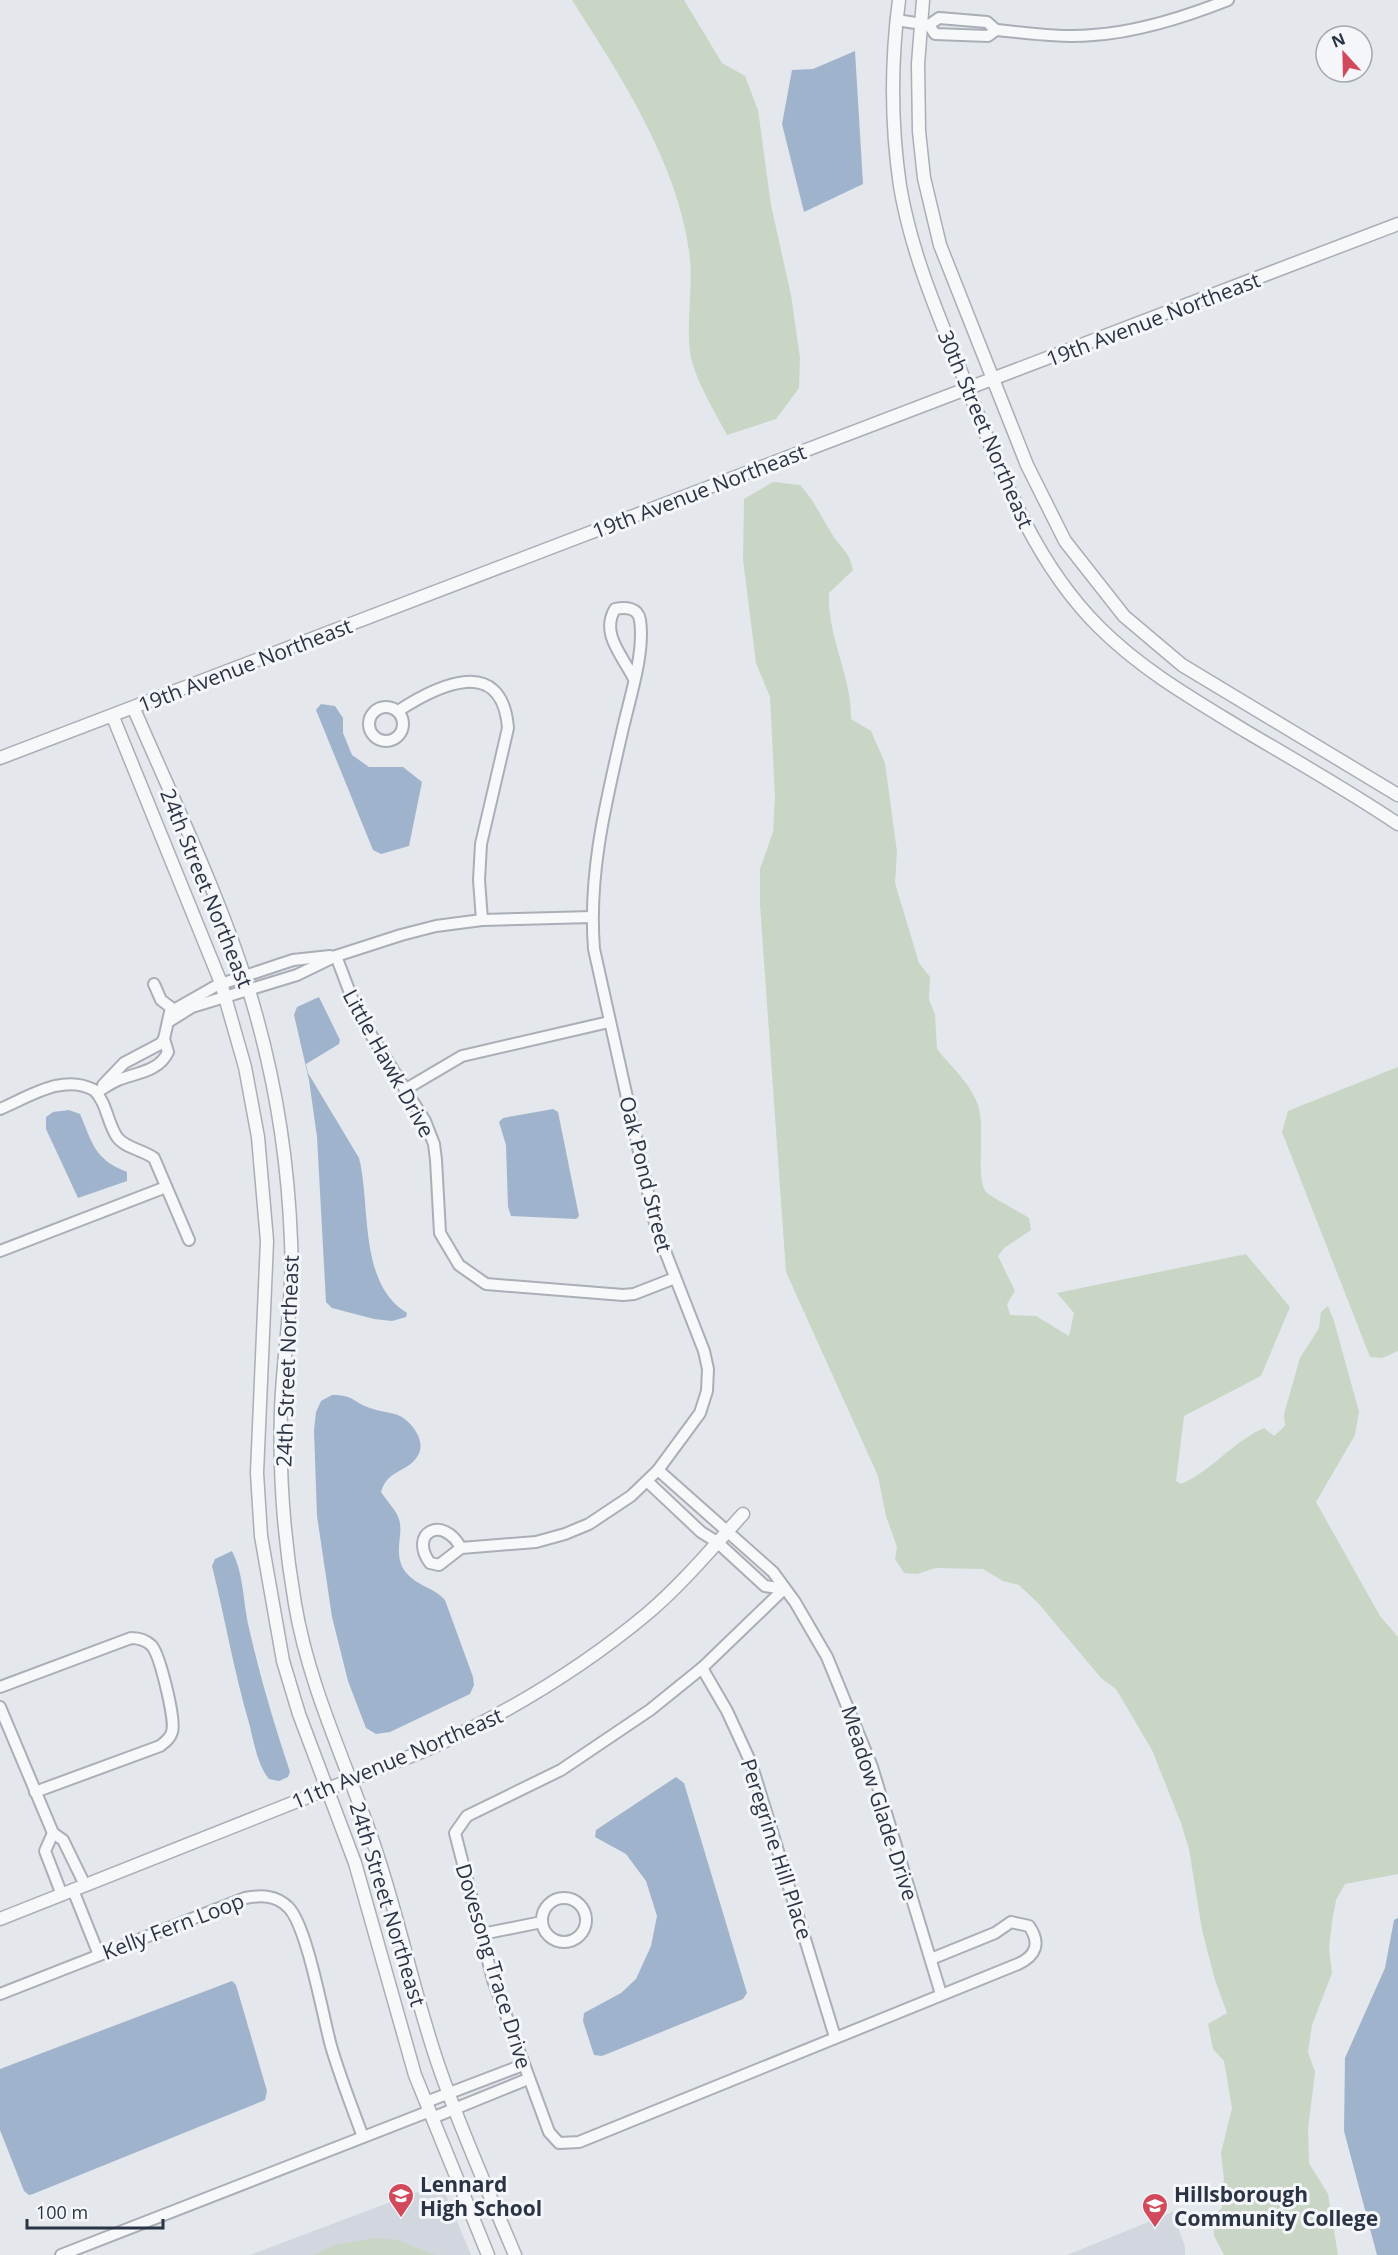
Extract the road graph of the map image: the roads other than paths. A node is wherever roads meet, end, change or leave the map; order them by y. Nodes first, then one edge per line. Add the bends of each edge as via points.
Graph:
1 (899, 0) edge
2 (923, 0) edge
3 (1228, 0) edge
4 (896, 20) junction
5 (925, 24) junction
6 (1398, 224) edge
7 (993, 380) junction
8 (968, 390) junction
9 (634, 679) junction
10 (134, 708) junction
11 (398, 711) dead end
12 (113, 717) junction
13 (0, 758) edge
14 (1398, 795) edge
15 (1398, 824) edge
16 (592, 916) junction
17 (482, 920) junction
18 (336, 956) junction
19 (243, 976) junction
20 (221, 983) junction
21 (154, 984) dead end
22 (249, 991) junction
23 (226, 998) junction
24 (173, 1009) junction
25 (168, 1022) junction
26 (609, 1022) junction
27 (164, 1039) junction
28 (406, 1089) junction
29 (97, 1092) junction
30 (0, 1109) edge
31 (166, 1187) junction
32 (189, 1240) dead end
33 (0, 1251) edge
34 (675, 1278) junction
35 (658, 1470) junction
36 (648, 1482) junction
37 (743, 1514) dead end
38 (727, 1531) junction
39 (717, 1542) junction
40 (461, 1548) dead end
41 (784, 1589) junction
42 (702, 1668) junction
43 (0, 1687) edge
44 (0, 1707) edge
45 (349, 1781) junction
46 (327, 1789) junction
47 (35, 1792) junction
48 (53, 1833) junction
49 (85, 1885) junction
50 (67, 1892) junction
51 (0, 1919) edge
52 (542, 1922) junction
53 (482, 1934) junction
54 (99, 1955) junction
55 (931, 1959) junction
56 (0, 1994) edge
57 (941, 1994) junction
58 (836, 2037) junction
59 (523, 2065) junction
60 (528, 2079) junction
61 (449, 2093) junction
62 (455, 2109) junction
63 (429, 2110) junction
64 (363, 2137) junction
65 (61, 2255) edge
66 (488, 2255) edge
67 (514, 2255) edge

1 - 4 street, 30th Street Northeast
2 - 5 street, 30th Street Northeast
3 - 5 street via 1172,20 1094,35 996,30 988,36 935,34
4 - 5 street
4 - 8 street, 30th Street Northeast via 892,99 900,186 926,285
5 - 7 street, 30th Street Northeast via 919,132 924,178 940,245
6 - 7 street, 19th Avenue Northeast
7 - 8 street, 19th Avenue Northeast
7 - 14 street, 30th Street Northeast via 1050,513 1091,577 1124,616 1182,665
8 - 10 street, 19th Avenue Northeast via 644,510
8 - 15 street, 30th Street Northeast via 1026,529 1073,598 1099,627 1165,683
9 - 9 street, Oak Pond Street via 613,644 608,620 615,609 625,607 640,618
9 - 16 street, Oak Pond Street via 601,823
10 - 12 street, 19th Avenue Northeast
10 - 19 street, 24th Street Northeast
11 - 17 street via 424,694 457,681 475,681 492,688 502,698 508,728 481,844
12 - 13 street, 19th Avenue Northeast
12 - 20 street, 24th Street Northeast
16 - 17 street
16 - 26 street, Oak Pond Street via 594,950
17 - 18 street via 401,934
18 - 19 street via 293,960
18 - 22 street via 300,974
18 - 28 street, Little Hawk Drive via 358,1014
19 - 20 street
19 - 22 street, 24th Street Northeast
20 - 23 street, 24th Street Northeast
20 - 24 street
21 - 24 street via 161,1000
22 - 23 street
22 - 45 street, 24th Street Northeast via 282,1141 292,1244 281,1408 285,1534 306,1653
23 - 25 street via 192,1007
23 - 46 street, 24th Street Northeast via 247,1079 264,1198 266,1291 257,1473 261,1536 283,1661
24 - 25 street
25 - 27 street
26 - 28 street via 462,1056
26 - 34 street, Oak Pond Street via 656,1228
27 - 29 street via 118,1067
27 - 29 street via 168,1052 160,1062
28 - 34 street, Little Hawk Drive via 434,1144 440,1233 448,1251 471,1275 486,1284 506,1287 623,1295
29 - 30 street via 67,1083
29 - 31 street via 117,1137 154,1158
31 - 32 street
31 - 33 street
34 - 35 street, Oak Pond Street via 704,1351 707,1391 699,1413
35 - 36 street, Oak Pond Street
35 - 38 street, Meadow Glade Drive
36 - 39 street
36 - 40 street, Oak Pond Street via 617,1507 565,1534 536,1542
37 - 38 street, 11th Avenue Northeast
38 - 39 street, 11th Avenue Northeast
38 - 41 street, Meadow Glade Drive via 773,1572
39 - 41 street via 765,1586
39 - 45 street, 11th Avenue Northeast via 648,1612 540,1692 482,1724
41 - 42 street, Dovesong Trace Drive
41 - 55 street, Meadow Glade Drive via 827,1657 856,1722
42 - 53 street, Dovesong Trace Drive via 587,1753 467,1816 460,1824 455,1833 456,1843
42 - 58 street, Peregrine Hill Place via 751,1763
43 - 47 street via 131,1638 148,1643 158,1660 173,1719 173,1731 167,1741
44 - 47 street
45 - 46 street, 11th Avenue Northeast
45 - 61 street, 24th Street Northeast via 377,1853 417,1997
46 - 49 street, 11th Avenue Northeast
46 - 63 street, 24th Street Northeast via 355,1863 397,2014
47 - 48 street
48 - 49 street via 63,1840
48 - 50 street via 45,1851
49 - 50 street, 11th Avenue Northeast
50 - 51 street, 11th Avenue Northeast
50 - 54 street
52 - 52 street via 554,1940 568,1942 580,1935 586,1915 578,1903 564,1898 551,1903
52 - 53 street
53 - 59 street, Dovesong Trace Drive via 493,1980
54 - 56 street, Kelly Fern Loop
54 - 64 street, Kelly Fern Loop via 245,1898 267,1896 279,1900 289,1908 300,1928 332,2049
55 - 57 street, Meadow Glade Drive
55 - 57 street, Dovesong Trace Drive via 995,1933 1011,1922 1029,1926 1035,1935 1030,1959
57 - 58 street, Dovesong Trace Drive
58 - 60 street, Dovesong Trace Drive via 569,2145 559,2143 549,2132
59 - 60 street, Dovesong Trace Drive
59 - 61 street
60 - 62 street
61 - 62 street, 24th Street Northeast
61 - 63 street
62 - 63 street
62 - 67 street, 24th Street Northeast
63 - 64 street
63 - 66 street, 24th Street Northeast
64 - 65 street

